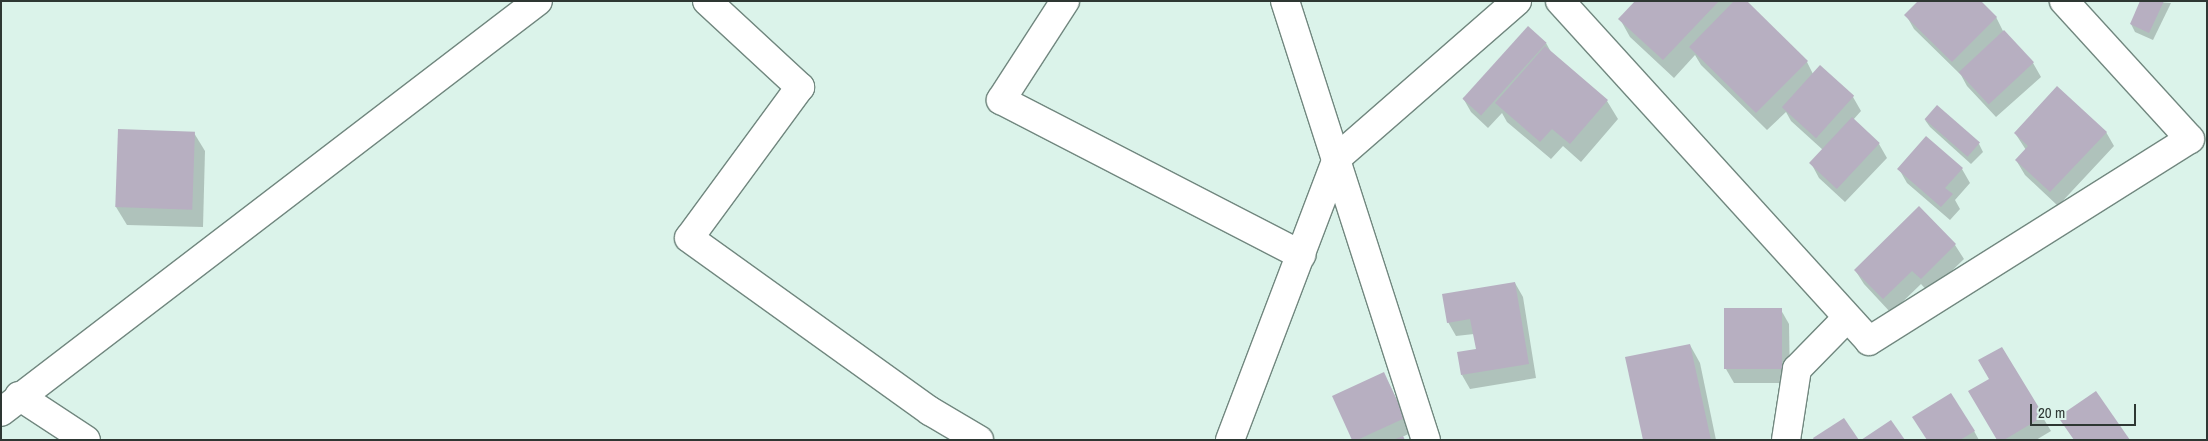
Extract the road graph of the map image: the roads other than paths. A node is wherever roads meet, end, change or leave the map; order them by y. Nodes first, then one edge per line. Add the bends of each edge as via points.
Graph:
1 (538, 1) edge
2 (707, 1) edge
3 (1064, 1) edge
4 (1285, 1) edge
5 (1517, 1) edge
6 (1560, 1) edge
7 (2064, 1) edge
8 (1337, 158) junction
9 (1301, 255) junction
10 (1847, 318) junction
11 (10, 404) edge
12 (86, 440) edge
13 (979, 440) edge
14 (1230, 440) edge
15 (1426, 440) edge
16 (1786, 440) edge

1 - 11 street
2 - 13 street via 800,87 689,238 930,411
3 - 9 street via 1001,100
4 - 8 street
5 - 8 street
6 - 10 street
7 - 10 street via 2190,139 1869,341
8 - 9 street
8 - 15 street
9 - 14 street
10 - 16 street via 1797,369
11 - 12 street

